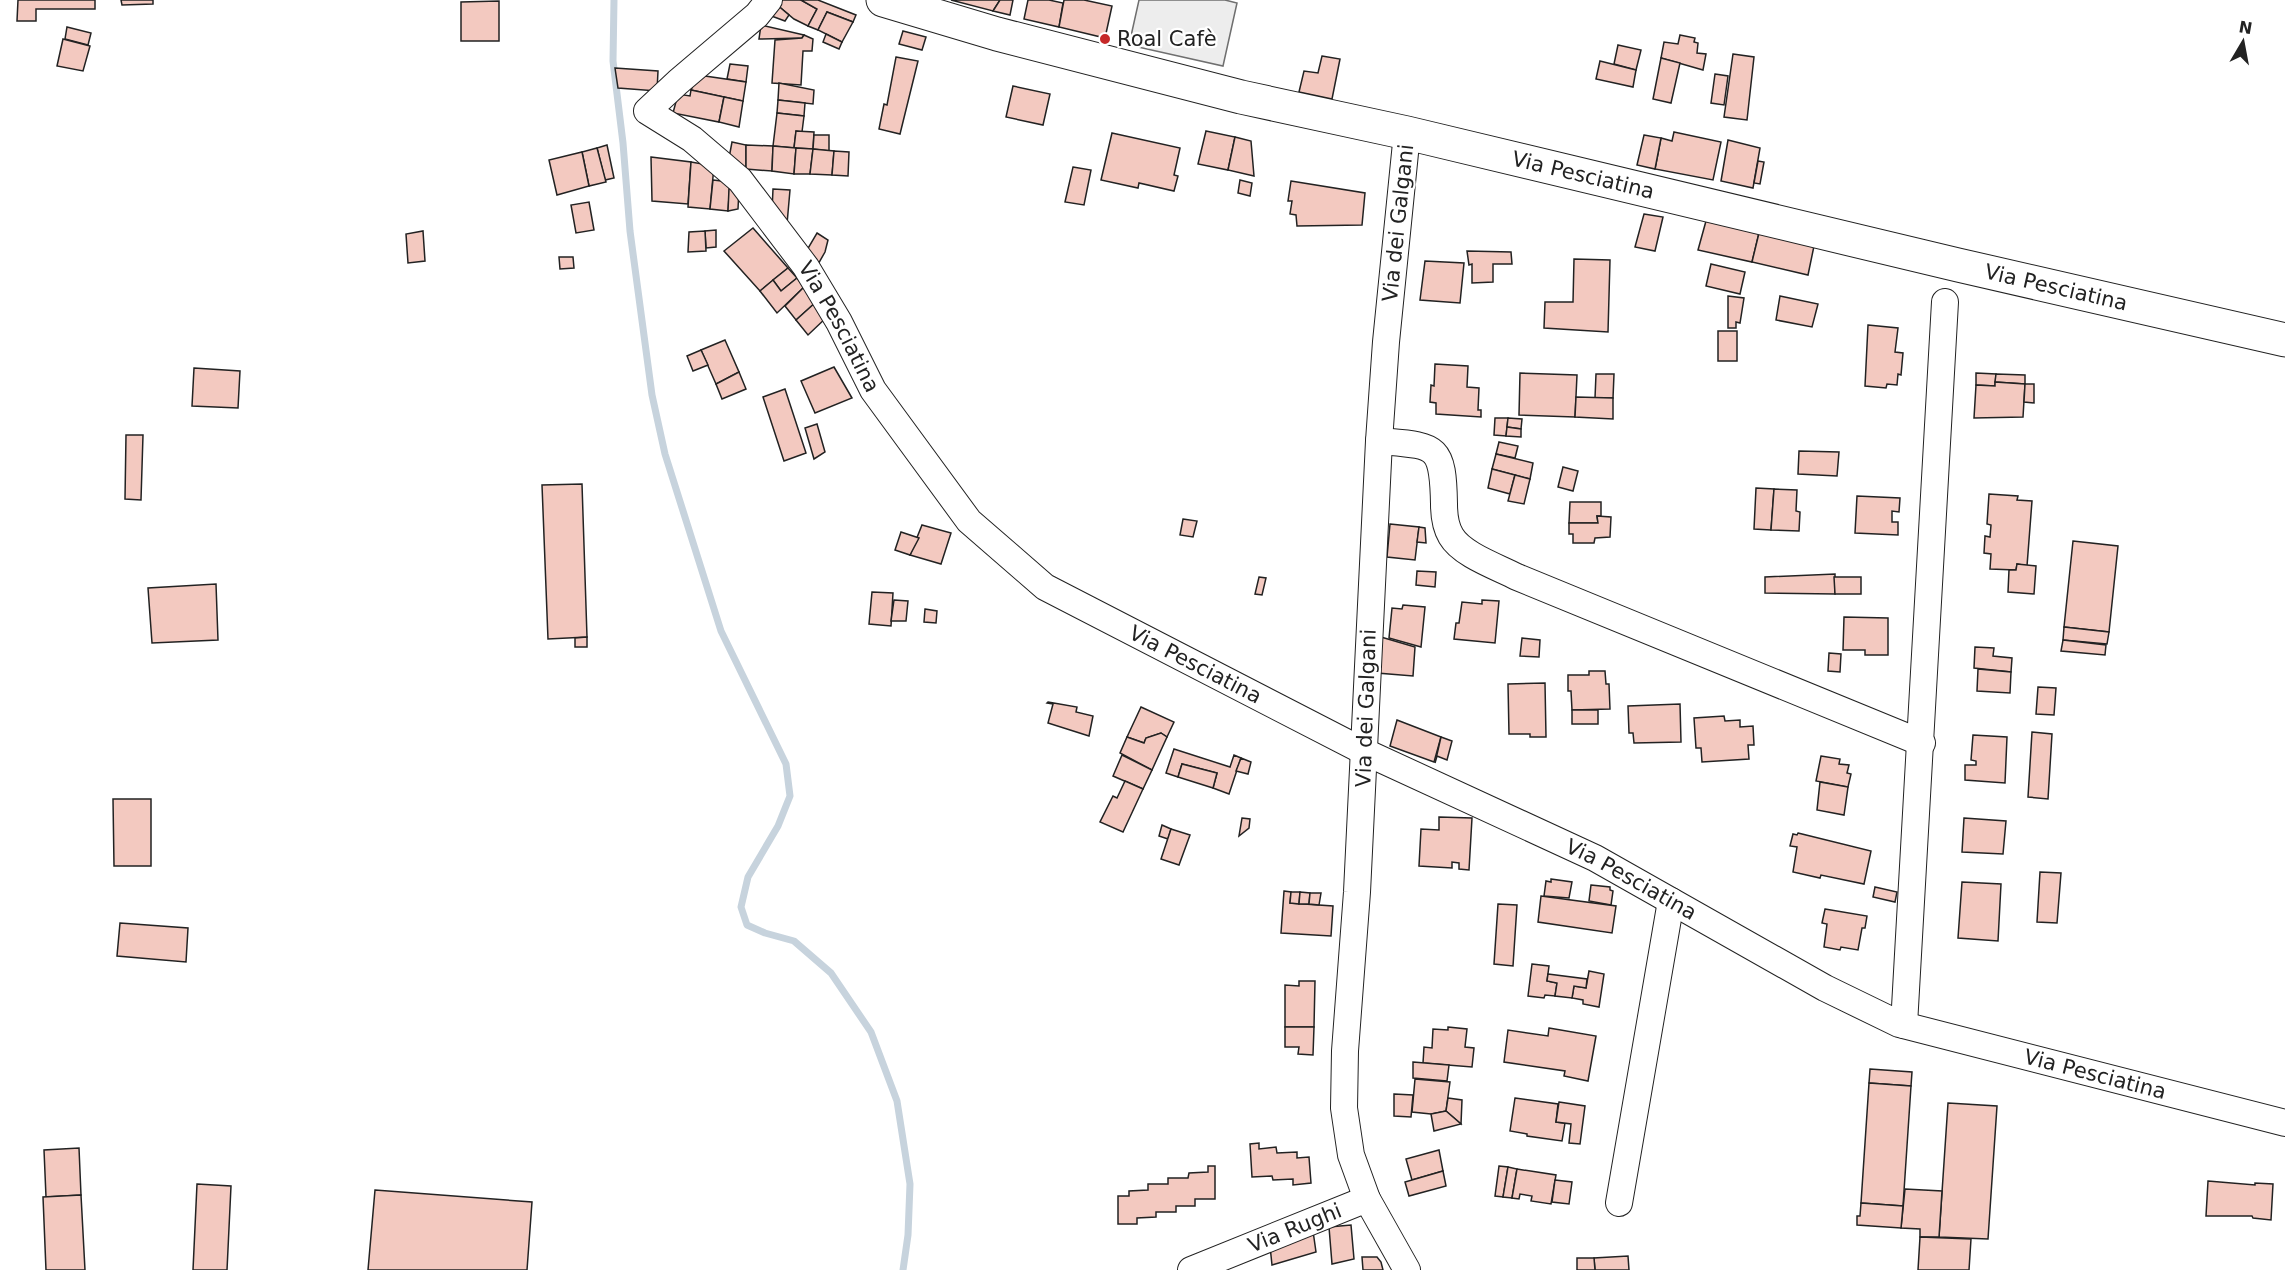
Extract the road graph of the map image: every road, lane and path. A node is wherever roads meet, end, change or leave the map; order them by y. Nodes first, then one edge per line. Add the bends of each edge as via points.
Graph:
1 (769, 0) edge
2 (882, 0) edge
3 (1407, 134) junction
4 (1945, 302) dead end
5 (2285, 340) edge
6 (1379, 441) junction
7 (1922, 743) junction
8 (1365, 752) junction
9 (1671, 901) junction
10 (1904, 1025) junction
11 (2285, 1123) edge
12 (1367, 1199) junction
13 (1619, 1203) dead end
14 (1191, 1270) edge
15 (1407, 1270) edge

1 - 8 street, Via Pesciatina via 757,15 647,111 692,139 740,180 806,267 873,390 969,520 1045,587
2 - 3 main road, Via Pesciatina via 1241,97
3 - 5 main road, Via Pesciatina
3 - 6 street, Via dei Galgani
4 - 7 street
6 - 7 street via 1416,444 1440,459 1444,519 1451,536 1463,549 1517,577
6 - 8 street, Via dei Galgani
7 - 10 street
8 - 9 street, Via Pesciatina via 1595,858
8 - 12 street, Via dei Galgani via 1344,1051 1344,1108 1351,1155
9 - 10 street, Via Pesciatina via 1825,988
9 - 13 street
10 - 11 street, Via Pesciatina
12 - 14 street, Via Rughi
12 - 15 street, Via dei Galgani

